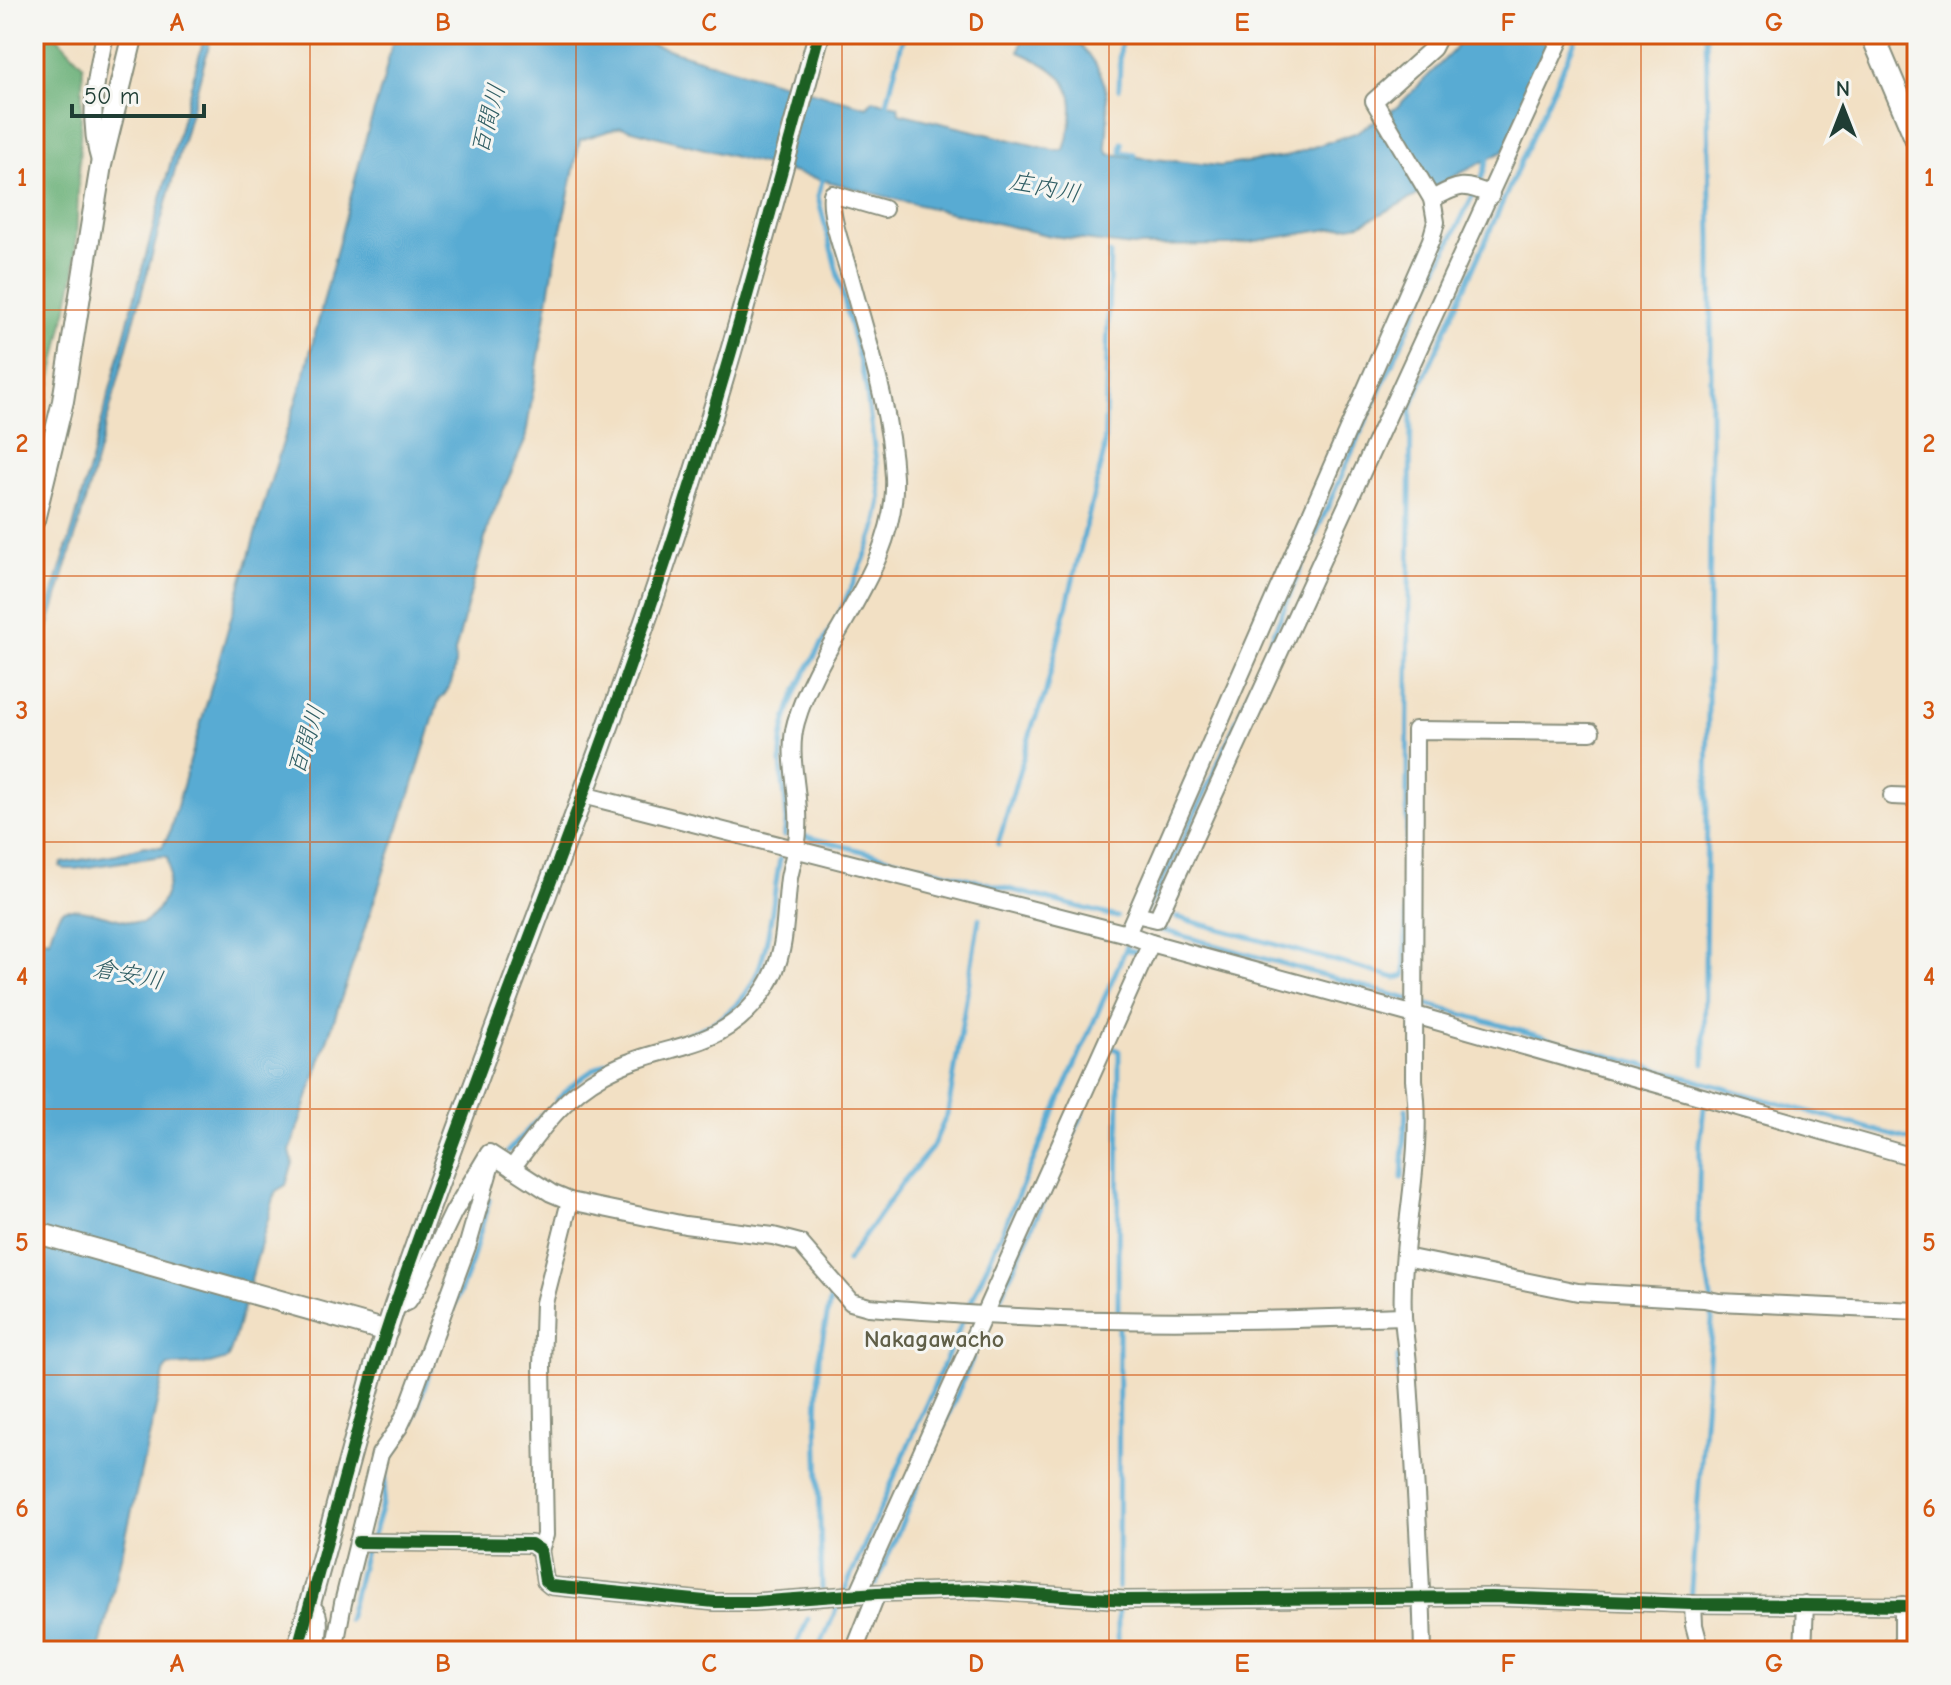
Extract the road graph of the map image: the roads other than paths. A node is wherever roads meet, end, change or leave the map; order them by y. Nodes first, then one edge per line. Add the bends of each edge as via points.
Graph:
1 (105, 34) edge
2 (133, 34) edge
3 (819, 34) edge
4 (1440, 34) edge
5 (1563, 34) edge
6 (1872, 34) edge
7 (1917, 140) edge
8 (101, 165) junction
9 (1489, 194) junction
10 (1431, 195) junction
11 (884, 209) dead end
12 (34, 520) edge
13 (1591, 732) dead end
14 (583, 795) junction
15 (1892, 796) dead end
16 (1917, 797) edge
17 (797, 839) junction
18 (1136, 914) junction
19 (1127, 934) junction
20 (1151, 943) junction
21 (1415, 1005) junction
22 (493, 1155) junction
23 (1917, 1158) edge
24 (512, 1168) junction
25 (570, 1201) junction
26 (34, 1232) edge
27 (1405, 1257) junction
28 (394, 1308) junction
29 (1917, 1311) edge
30 (985, 1316) junction
31 (1403, 1316) junction
32 (387, 1331) junction
33 (366, 1542) junction
34 (540, 1550) junction
35 (877, 1593) junction
36 (846, 1595) junction
37 (1423, 1598) junction
38 (1690, 1604) junction
39 (1805, 1604) junction
40 (309, 1605) junction
41 (1910, 1606) edge
42 (297, 1651) edge
43 (316, 1651) edge
44 (334, 1651) edge
45 (854, 1651) edge
46 (1423, 1651) edge
47 (1701, 1651) edge
48 (1803, 1651) edge
49 (1903, 1651) edge

1 - 8 street via 94,87 92,139
2 - 8 street
3 - 14 street via 706,434
4 - 10 street via 1433,48 1374,101
5 - 9 street
6 - 7 main road
8 - 12 street via 63,401
9 - 10 street via 1458,185
9 - 18 street via 1157,919
10 - 18 street via 1436,222 1424,259
11 - 17 street via 832,194 876,372 894,505 879,552 795,725
13 - 21 street via 1415,730
14 - 17 street
14 - 28 street
15 - 16 street
17 - 19 street
17 - 24 street via 780,958 750,1009 708,1039 632,1061 586,1084 568,1097
18 - 19 street
19 - 20 street
20 - 21 street
20 - 30 street
21 - 23 street
21 - 27 street via 1417,1137
22 - 24 street
22 - 28 street via 489,1153 474,1176 418,1286 408,1301
22 - 33 street via 468,1244 407,1410 380,1454
24 - 25 street
25 - 30 street via 800,1243 851,1302 869,1307
25 - 34 street via 544,1303 545,1535
26 - 32 street
27 - 29 street via 1578,1292
27 - 31 street
28 - 32 street
30 - 31 street via 1241,1321
30 - 36 street
31 - 37 street
32 - 40 street
33 - 34 street via 531,1544
33 - 44 street
34 - 36 street via 545,1581 551,1586 715,1602
35 - 36 street
35 - 37 street via 973,1590 1125,1600
35 - 45 street
37 - 38 street
37 - 46 street
38 - 39 street
38 - 47 street
39 - 41 street
39 - 48 street
40 - 42 street
40 - 43 street via 319,1616
41 - 49 street

